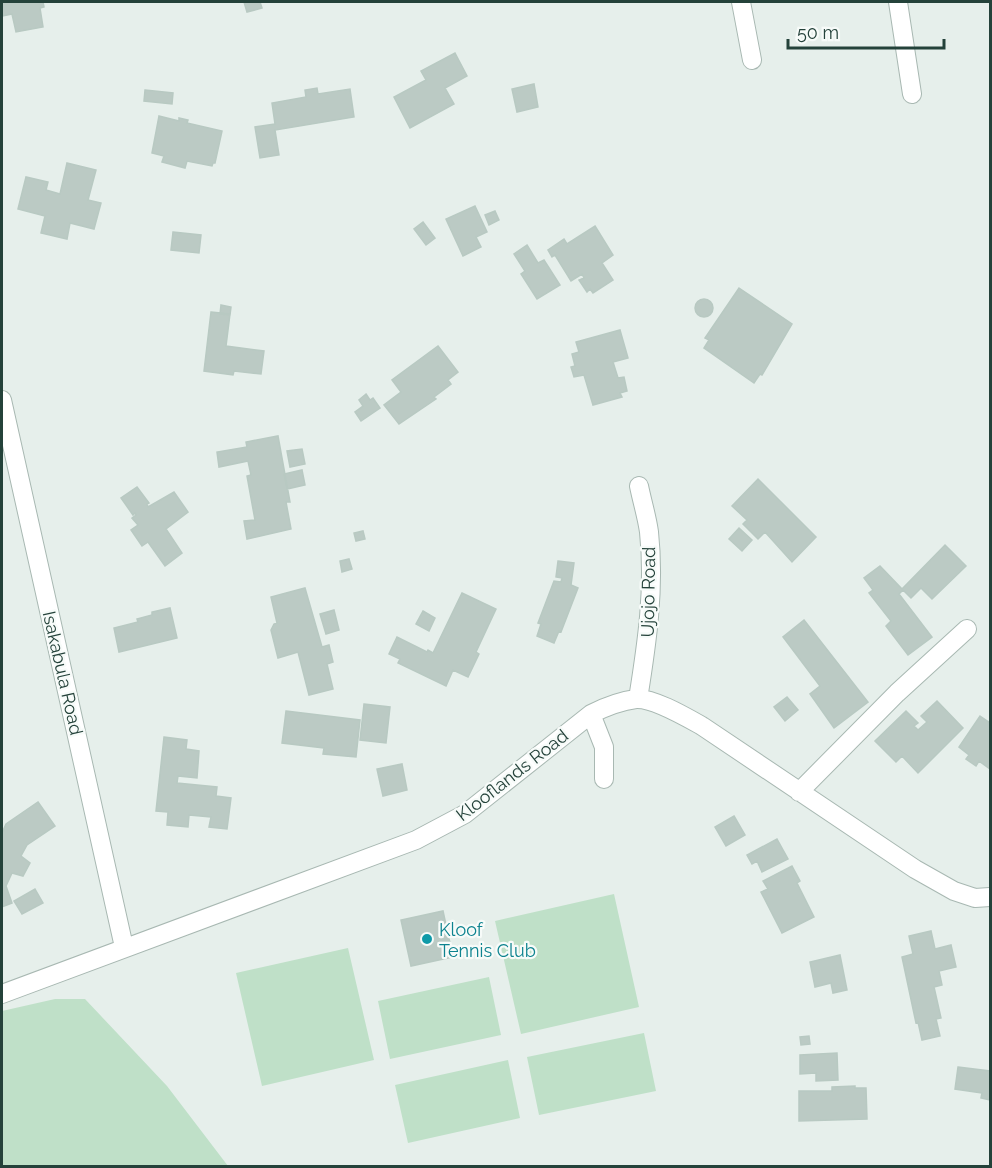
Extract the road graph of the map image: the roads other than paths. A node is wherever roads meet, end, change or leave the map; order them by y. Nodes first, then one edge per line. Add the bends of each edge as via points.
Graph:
1 (741, 2) edge
2 (898, 2) edge
3 (752, 60) dead end
4 (912, 94) dead end
5 (2, 400) edge
6 (639, 486) dead end
7 (967, 629) dead end
8 (638, 699) junction
9 (591, 714) junction
10 (604, 780) dead end
11 (799, 792) junction
12 (990, 897) edge
13 (124, 947) junction
14 (2, 994) edge

1 - 3 street
2 - 4 street
5 - 13 street, Isakabula Road
6 - 8 street, Ujojo Road via 649,529 651,565 647,645
7 - 11 street
8 - 9 street, Klooflands Road
8 - 11 street, Klooflands Road via 669,708 702,726
9 - 10 street via 604,747
9 - 13 street, Klooflands Road via 465,814 416,840
11 - 12 street, Klooflands Road via 954,891
13 - 14 street, Klooflands Road

